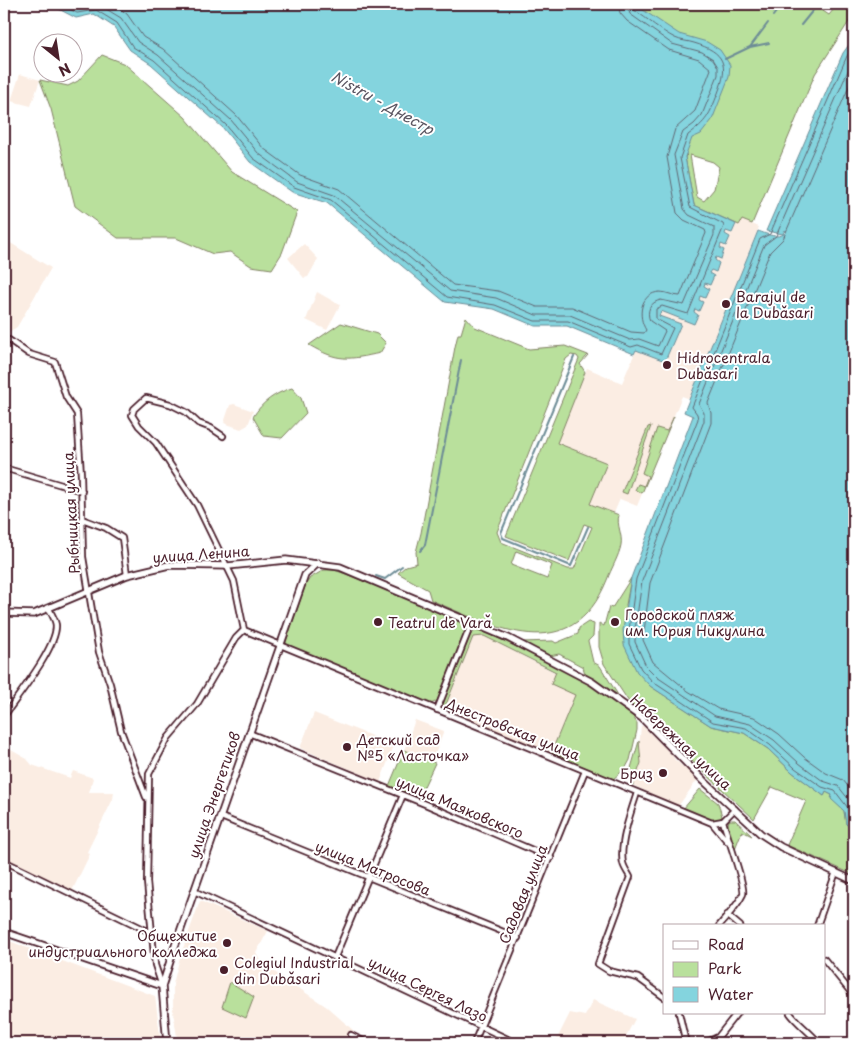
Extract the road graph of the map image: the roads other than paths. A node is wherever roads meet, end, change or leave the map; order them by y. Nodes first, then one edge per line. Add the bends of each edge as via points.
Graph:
1 (6, 341) edge
2 (223, 436) dead end
3 (4, 468) edge
4 (82, 491) junction
5 (82, 519) junction
6 (318, 563) junction
7 (228, 566) junction
8 (127, 575) junction
9 (88, 590) junction
10 (49, 608) junction
11 (4, 613) edge
12 (472, 622) junction
13 (244, 630) junction
14 (280, 645) junction
15 (437, 710) junction
16 (4, 716) edge
17 (249, 733) junction
18 (585, 771) junction
19 (637, 793) junction
20 (403, 795) junction
21 (147, 801) junction
22 (734, 809) junction
23 (221, 817) junction
24 (723, 821) junction
25 (712, 823) junction
26 (728, 841) junction
27 (551, 858) junction
28 (4, 861) edge
29 (836, 872) junction
30 (368, 878) junction
31 (854, 881) edge
32 (194, 891) junction
33 (727, 916) junction
34 (721, 924) edge
35 (737, 924) edge
36 (817, 924) edge
37 (4, 932) edge
38 (152, 934) junction
39 (518, 938) junction
40 (335, 957) junction
41 (826, 961) edge
42 (162, 986) junction
43 (663, 996) edge
44 (854, 996) edge
45 (679, 1014) edge
46 (736, 1014) edge
47 (791, 1014) edge
48 (481, 1026) junction
49 (351, 1035) dead end
50 (685, 1042) edge
51 (167, 1043) edge
52 (367, 1043) edge
53 (474, 1043) edge
54 (516, 1043) edge
55 (705, 1043) edge
56 (819, 1043) edge

1 - 4 street, Рыбницкая улица via 57,365 66,397 76,414
2 - 7 street via 198,424 186,412 170,404 146,398 134,409 133,418 174,468
3 - 4 street
4 - 5 street, Рыбницкая улица
5 - 8 street via 122,538
5 - 9 street, Рыбницкая улица
6 - 7 street, улица Ленина via 279,560
6 - 12 street, Набережная улица via 360,574
6 - 14 street, улица Энергетиков via 305,575
7 - 8 street, улица Ленина via 170,565
7 - 13 street via 239,599
8 - 9 street, улица Ленина
9 - 10 street, улица Ленина
9 - 21 street, Рыбницкая улица via 98,652 110,684 121,731
10 - 11 street, улица Ленина via 34,614
10 - 16 street via 56,629 45,656
12 - 15 street
12 - 22 street, Набережная улица via 605,690 648,724
13 - 14 street, Днестровская улица
13 - 21 street via 197,704 168,738 154,762 149,774
14 - 15 street, Днестровская улица
14 - 17 street, улица Энергетиков
15 - 18 street, Днестровская улица
17 - 20 street, улица Маяковского
17 - 23 street, улица Энергетиков
18 - 19 street, Днестровская улица
18 - 27 street, Садовая улица
19 - 25 street, Днестровская улица
19 - 43 street via 628,821 623,855 623,864 630,877 598,964 609,971 638,978
20 - 27 street, улица Маяковского
20 - 30 street
21 - 38 street via 147,882
22 - 24 street
22 - 29 street, Набережная улица via 771,841
23 - 30 street, улица Матросова
23 - 32 street, улица Энергетиков
24 - 25 street
24 - 26 street
25 - 26 street
26 - 33 street via 744,892
27 - 39 street, Садовая улица
28 - 38 street
29 - 31 street, Набережная улица
29 - 36 street
30 - 39 street, улица Матросова
30 - 40 street
32 - 40 street, улица Сергея Лазо
32 - 42 street, улица Энергетиков
33 - 34 street
33 - 35 street
37 - 42 street
38 - 42 street via 155,965
39 - 48 street, Садовая улица
40 - 48 street, улица Сергея Лазо
41 - 44 street
42 - 51 street, улица Энергетиков
45 - 50 street
46 - 55 street via 718,1037
47 - 56 street
48 - 53 street, Садовая улица
48 - 54 street, улица Сергея Лазо
49 - 52 street

